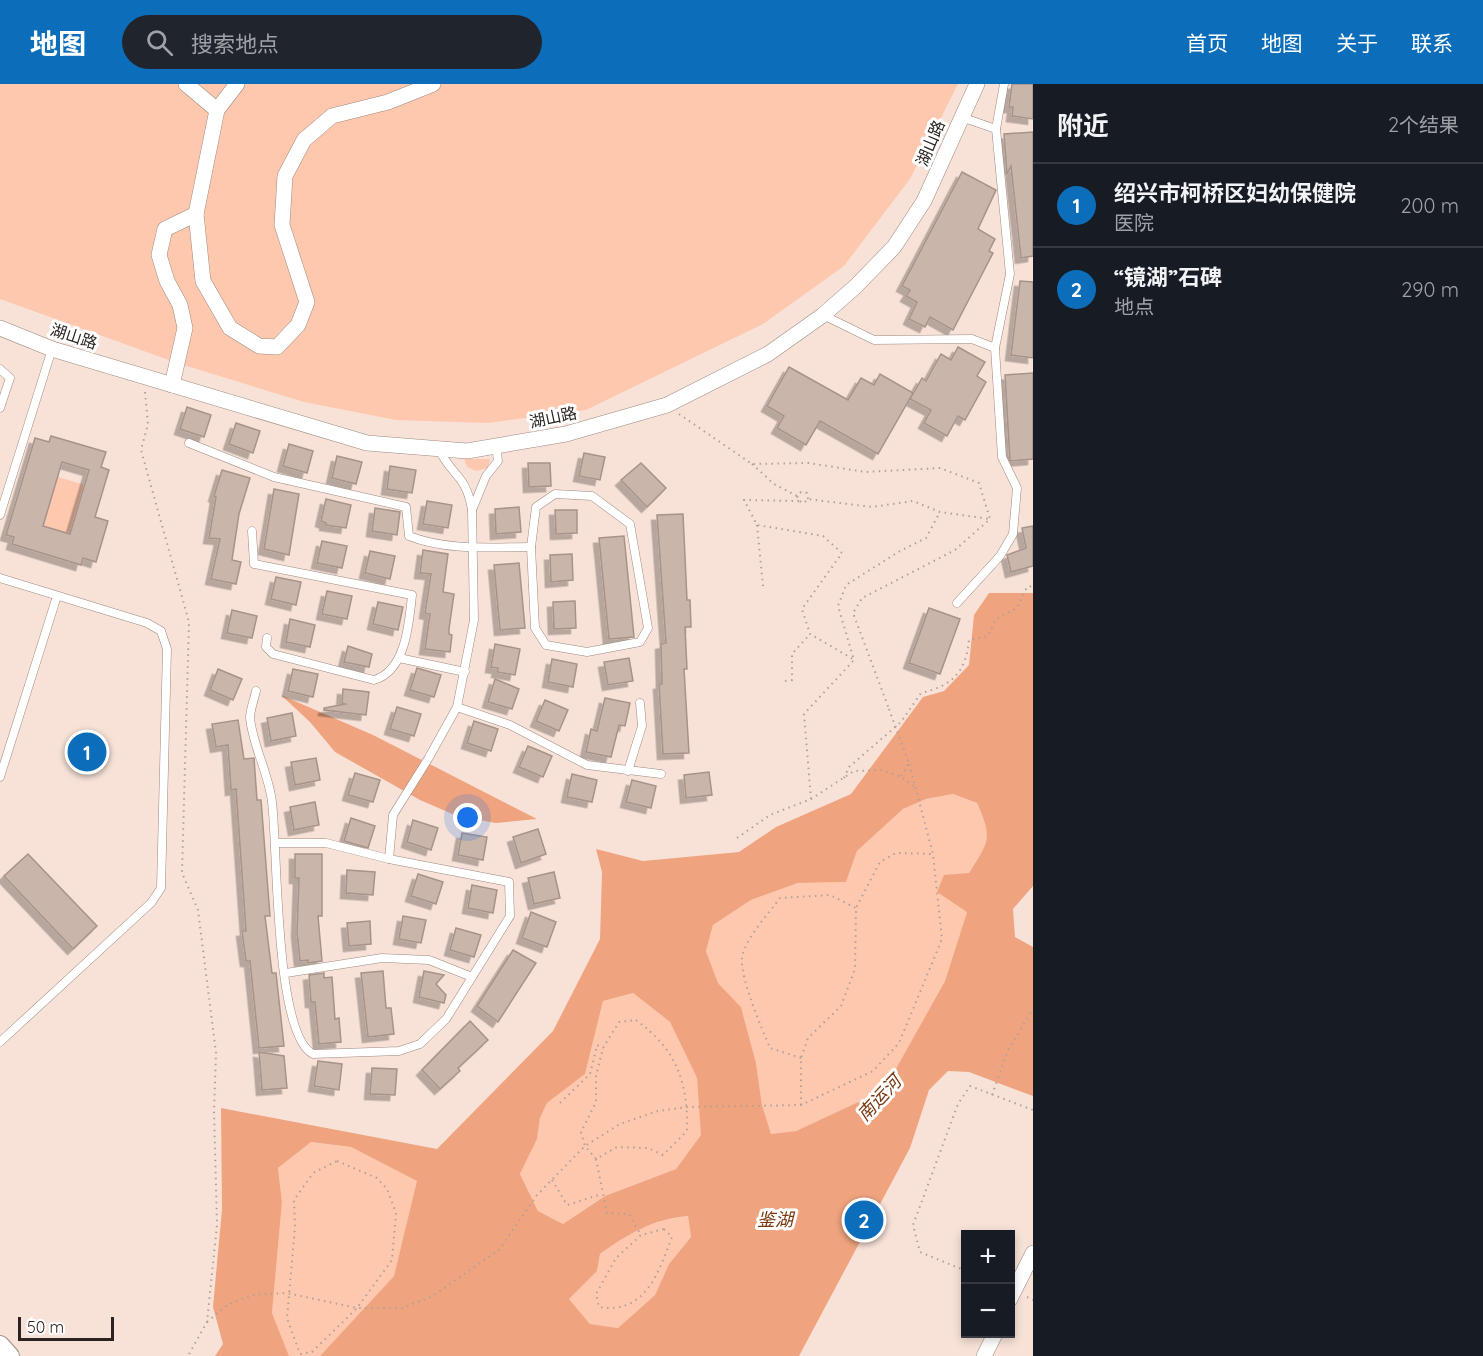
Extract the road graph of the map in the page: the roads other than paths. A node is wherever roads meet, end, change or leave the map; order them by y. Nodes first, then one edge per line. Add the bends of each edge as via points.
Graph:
1 (186, 84) edge
2 (237, 84) edge
3 (433, 84) edge
4 (977, 84) edge
5 (1004, 84) edge
6 (217, 110) junction
7 (961, 117) junction
8 (996, 129) junction
9 (196, 214) junction
10 (823, 315) junction
11 (0, 328) edge
12 (995, 348) junction
13 (52, 349) junction
14 (0, 369) edge
15 (172, 386) junction
16 (0, 408) edge
17 (189, 443) dead end
18 (496, 446) junction
19 (439, 449) junction
20 (472, 510) junction
21 (0, 515) edge
22 (252, 531) dead end
23 (473, 547) junction
24 (531, 547) junction
25 (0, 578) edge
26 (57, 596) junction
27 (957, 603) dead end
28 (267, 638) dead end
29 (399, 658) junction
30 (465, 672) junction
31 (256, 692) dead end
32 (640, 703) dead end
33 (457, 707) junction
34 (628, 771) junction
35 (661, 774) dead end
36 (0, 777) edge
37 (275, 843) junction
38 (389, 859) junction
39 (286, 973) junction
40 (472, 977) junction
41 (0, 1042) edge
42 (1033, 1253) edge
43 (1015, 1291) edge
44 (992, 1338) edge
45 (0, 1345) edge
46 (10, 1356) edge
47 (984, 1356) edge

1 - 6 street
2 - 6 street
3 - 9 street via 388,102 332,116 304,140 285,176 282,225 307,303 298,325 277,347 259,346 230,328 203,280
4 - 7 street, 湖山路
5 - 8 lane
6 - 9 street
7 - 8 lane
7 - 10 street, 湖山路 via 924,201 894,247
8 - 12 lane via 1010,274
9 - 15 street via 165,229 159,255 180,305 185,328
10 - 12 lane via 874,340 972,339
10 - 18 street, 湖山路 via 768,354 667,405 566,434
11 - 13 street, 湖山路
12 - 27 lane via 1002,457 1017,488 1013,534 1000,556
13 - 15 street, 湖山路
13 - 21 lane
14 - 16 lane via 10,378
15 - 19 street, 湖山路 via 367,443
17 - 23 lane via 274,477 406,507 409,536 424,542
18 - 19 street, 湖山路 via 468,451
18 - 20 lane via 498,461 486,476
19 - 20 lane via 446,464 469,490
20 - 23 lane
22 - 29 lane via 254,564 412,595 410,621
23 - 24 lane
23 - 30 lane via 474,620
24 - 24 lane via 536,507 555,494 592,496 630,524 648,628 640,642 587,652 546,645 535,628
25 - 26 lane
26 - 36 lane
26 - 41 lane via 161,630 167,649 161,888 151,903
28 - 29 lane via 266,647 273,654 374,680 385,677
29 - 30 lane
30 - 33 lane
31 - 37 lane via 250,717 272,800
32 - 34 lane via 642,726
33 - 34 lane via 510,725 586,765
33 - 38 lane via 393,815
34 - 35 lane
37 - 38 lane via 326,843
37 - 39 lane via 278,926
38 - 40 lane via 509,882 510,916
39 - 40 lane via 382,958 429,960
39 - 40 lane via 296,1034 313,1054 399,1051 420,1044 446,1019
42 - 43 street
44 - 47 street
45 - 46 street

